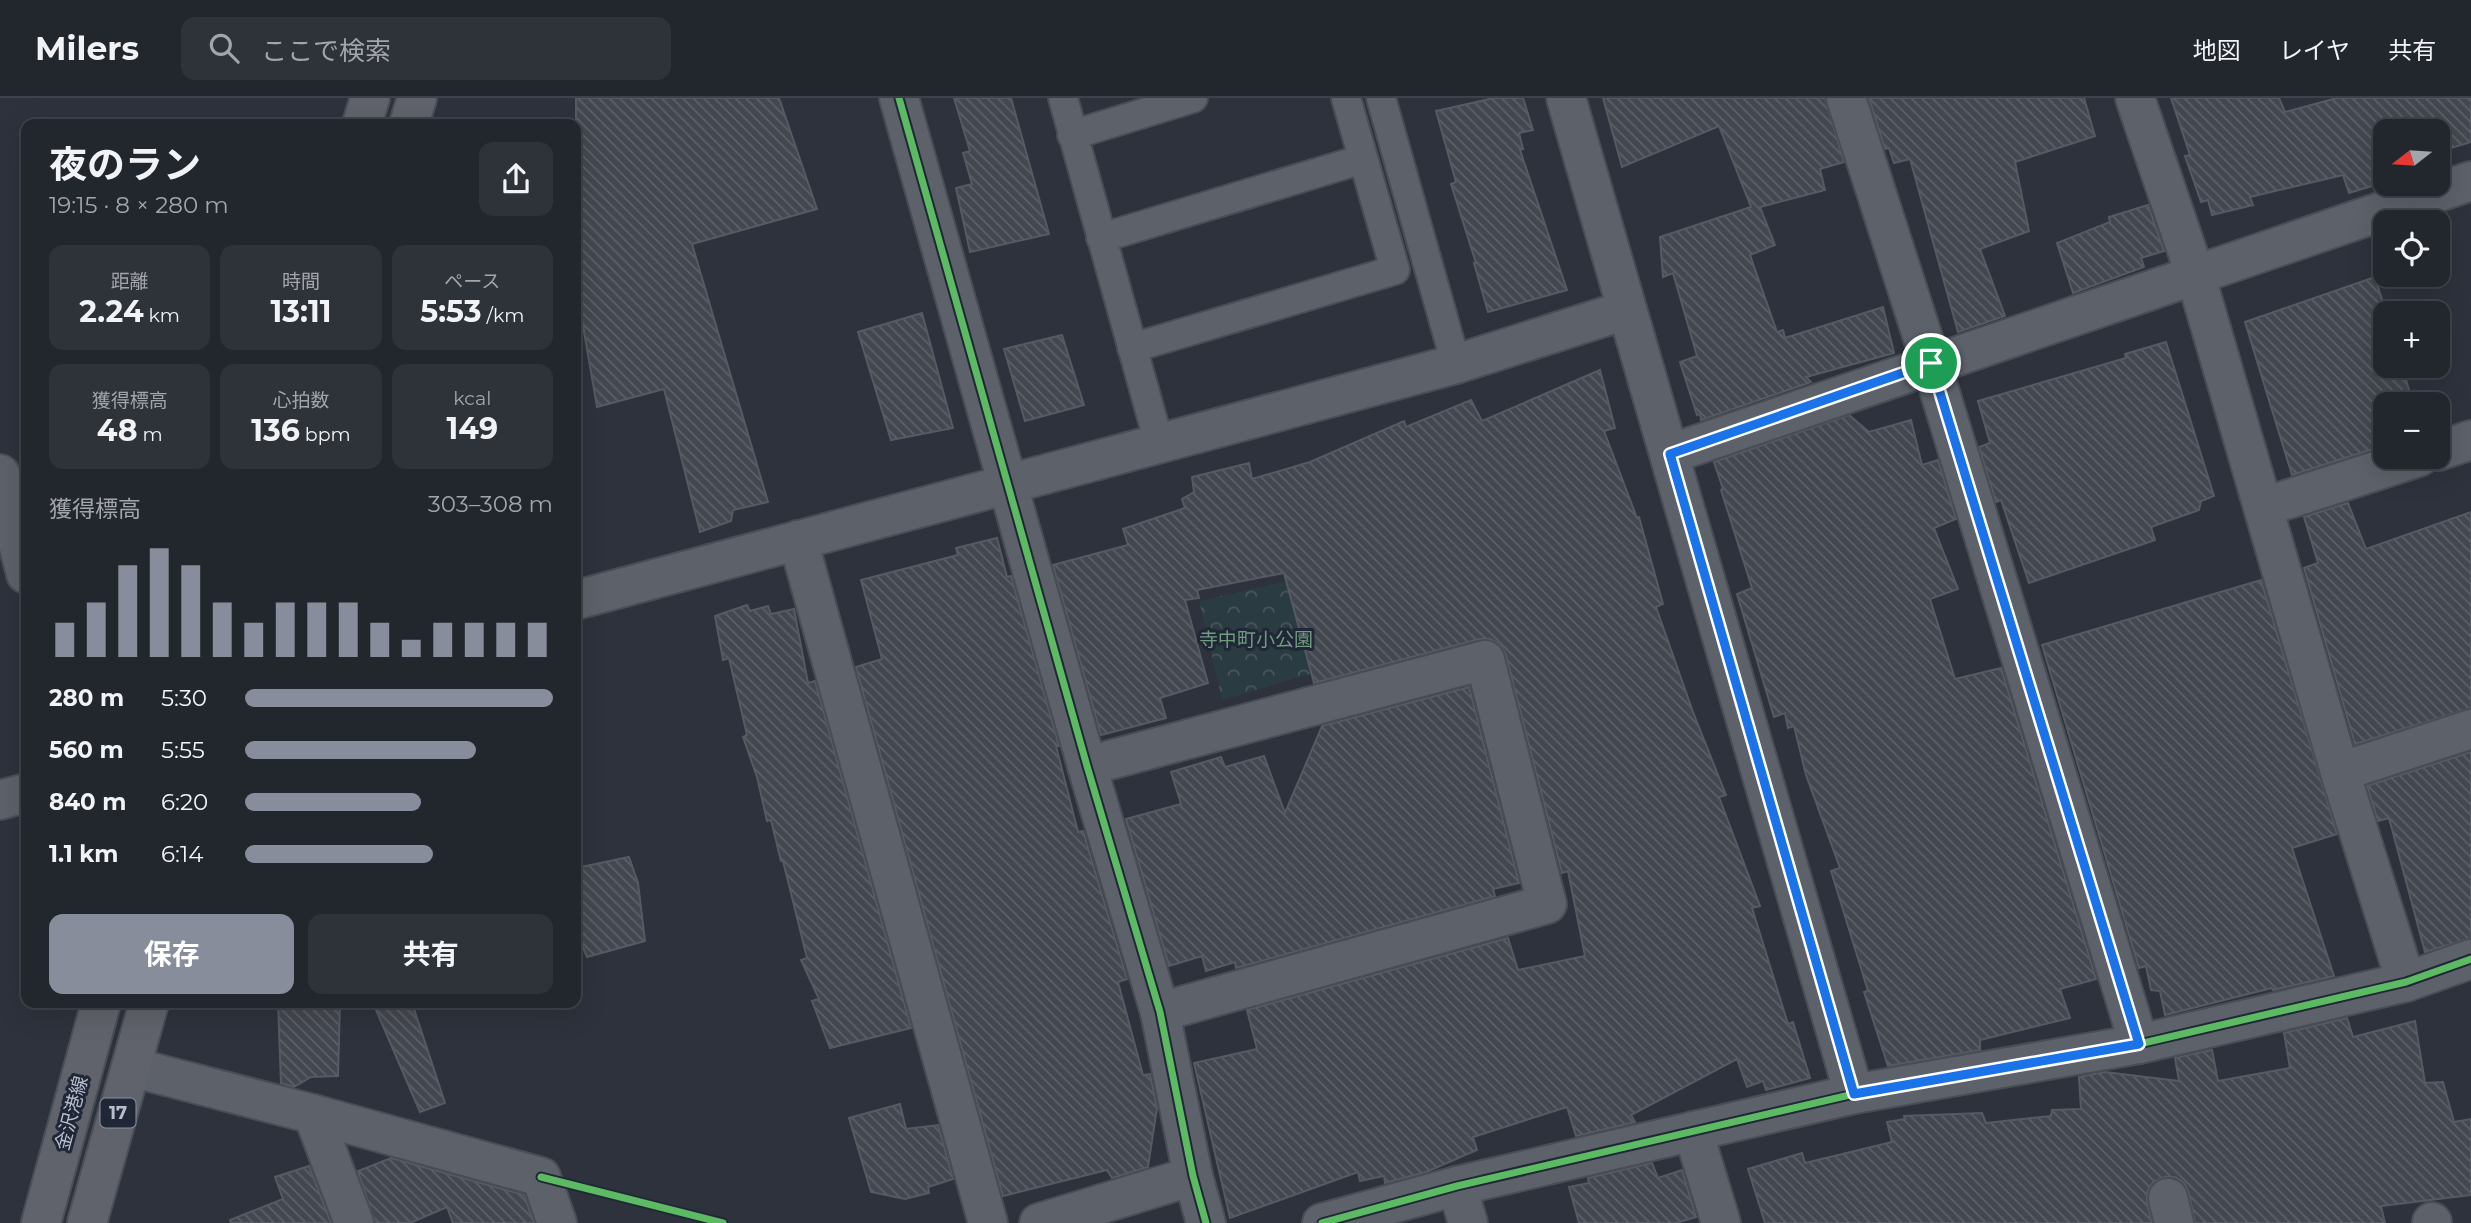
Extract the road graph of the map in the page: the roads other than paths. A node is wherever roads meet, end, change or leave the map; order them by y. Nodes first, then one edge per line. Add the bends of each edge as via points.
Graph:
1 (370, 98) edge
2 (417, 98) edge
3 (899, 98) edge
4 (1063, 98) edge
5 (1193, 98) edge
6 (1346, 98) edge
7 (1381, 98) edge
8 (1566, 98) edge
9 (1846, 98) edge
10 (2135, 98) edge
11 (364, 119) edge
12 (411, 119) edge
13 (1072, 135) junction
14 (1363, 159) junction
15 (2471, 181) edge
16 (1101, 239) junction
17 (2196, 277) junction
18 (1626, 310) junction
19 (1132, 348) junction
20 (1931, 363) junction
21 (1456, 364) junction
22 (2471, 440) edge
23 (1159, 443) junction
24 (2450, 447) edge
25 (1670, 454) junction
26 (2382, 469) edge
27 (0, 474) edge
28 (1007, 483) junction
29 (2264, 507) junction
30 (798, 540) junction
31 (21, 555) edge
32 (581, 599) edge
33 (2471, 729) edge
34 (1087, 766) junction
35 (2340, 772) junction
36 (21, 794) edge
37 (0, 800) edge
38 (2471, 959) edge
39 (2406, 982) junction
40 (101, 1008) edge
41 (148, 1008) edge
42 (1160, 1012) junction
43 (2139, 1044) junction
44 (131, 1068) junction
45 (1854, 1094) junction
46 (313, 1114) junction
47 (1692, 1131) junction
48 (1192, 1176) junction
49 (1457, 1186) junction
50 (41, 1223) edge
51 (87, 1223) edge
52 (354, 1223) edge
53 (557, 1223) edge
54 (988, 1223) edge
55 (1039, 1223) edge
56 (1206, 1223) edge
57 (1322, 1223) edge
58 (1468, 1223) edge
59 (1721, 1223) edge

1 - 11 main road
2 - 12 main road
3 - 28 street
4 - 13 lane
5 - 13 lane
6 - 14 lane
7 - 21 lane
8 - 18 street
9 - 20 street
10 - 17 street
13 - 16 lane
14 - 16 lane
14 - 19 lane via 1395,270
15 - 17 street
16 - 19 lane
17 - 20 street
17 - 29 street
18 - 21 street
18 - 25 street
19 - 23 lane
20 - 25 street
20 - 43 street
21 - 23 street
22 - 24 street
23 - 28 street
25 - 45 street
26 - 29 street
27 - 31 street
28 - 30 street
28 - 34 street
29 - 35 street
30 - 32 street
30 - 54 street
33 - 35 street
34 - 42 street
34 - 42 street via 1485,660 1547,904
35 - 39 street
36 - 37 street
38 - 39 street
39 - 43 street
40 - 50 main road, 金沢港線 / 17
41 - 44 main road, 17
42 - 48 street
43 - 45 street
44 - 46 street
44 - 51 main road, 17
45 - 47 street
46 - 52 street
46 - 53 street via 541,1177
47 - 49 street
47 - 59 street
48 - 55 street
48 - 56 street
49 - 57 street
49 - 58 street

